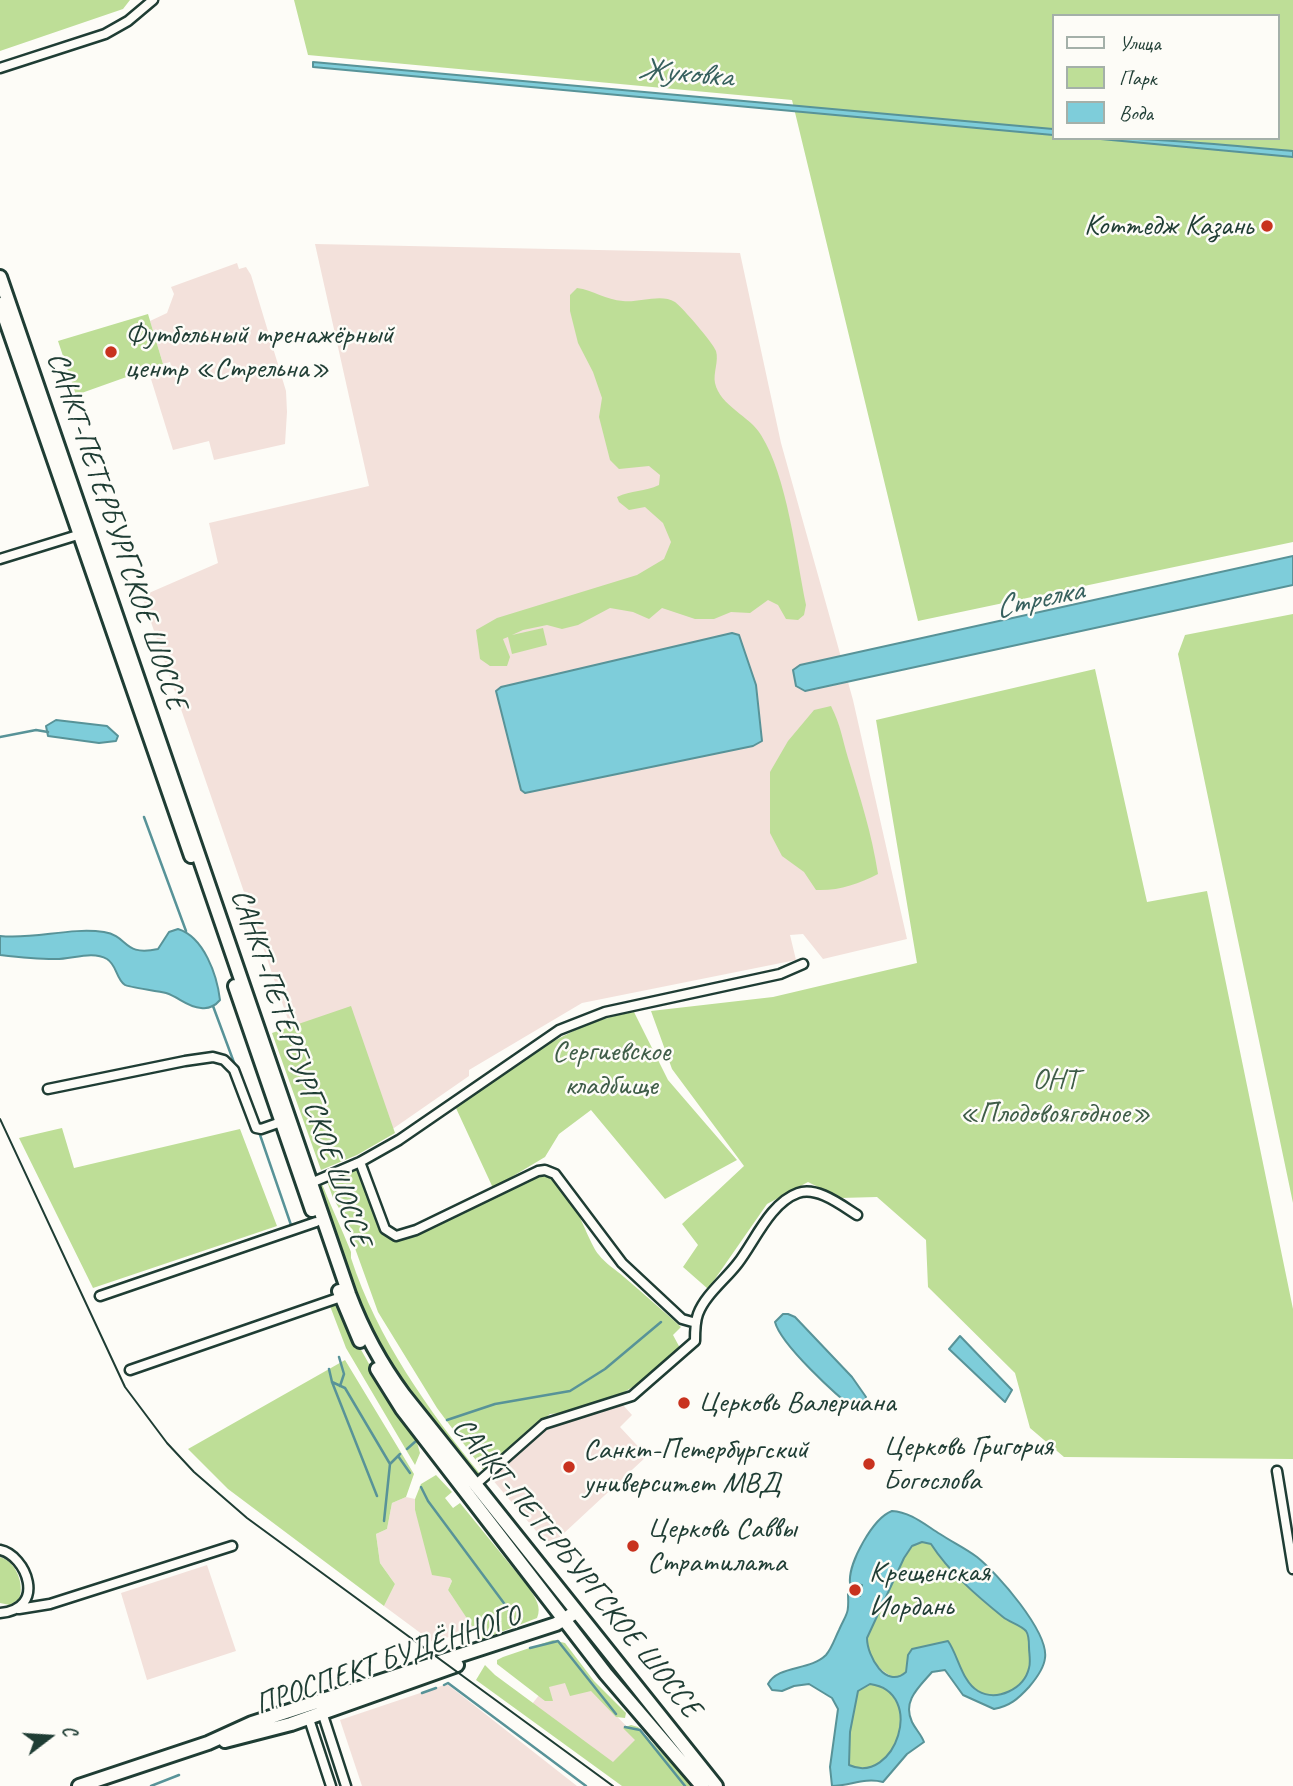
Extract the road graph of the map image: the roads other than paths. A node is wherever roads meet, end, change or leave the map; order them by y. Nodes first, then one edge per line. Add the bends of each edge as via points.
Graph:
1 (153, 0) edge
2 (0, 68) edge
3 (0, 277) edge
4 (0, 304) edge
5 (80, 534) junction
6 (0, 559) edge
7 (803, 964) dead end
8 (48, 1089) dead end
9 (281, 1122) junction
10 (360, 1162) junction
11 (312, 1183) junction
12 (857, 1215) dead end
13 (316, 1222) junction
14 (100, 1296) dead end
15 (341, 1297) junction
16 (696, 1323) junction
17 (130, 1370) dead end
18 (1277, 1471) dead end
19 (475, 1485) junction
20 (232, 1546) dead end
21 (1, 1548) edge
22 (1293, 1569) edge
23 (19, 1609) junction
24 (576, 1612) junction
25 (0, 1613) edge
26 (565, 1621) junction
27 (320, 1707) junction
28 (307, 1712) junction
29 (79, 1786) edge
30 (331, 1786) edge
31 (346, 1786) edge
32 (702, 1786) edge
33 (716, 1786) edge

1 - 2 street via 105,34
3 - 11 main road, САНКТ-ПЕТЕРБУРГСКОЕ ШОССЕ
4 - 5 main road, САНКТ-ПЕТЕРБУРГСКОЕ ШОССЕ
5 - 6 street
5 - 9 main road, САНКТ-ПЕТЕРБУРГСКОЕ ШОССЕ
7 - 10 street via 578,1021
8 - 9 street via 213,1057 234,1070 256,1128
9 - 13 main road, САНКТ-ПЕТЕРБУРГСКОЕ ШОССЕ
10 - 11 street
10 - 16 street via 385,1229 396,1236 534,1173 550,1171 622,1263 682,1319
11 - 19 main road, САНКТ-ПЕТЕРБУРГСКОЕ ШОССЕ via 353,1304 376,1352
12 - 16 street via 813,1192 788,1199 763,1224 740,1261 701,1307
13 - 14 street
13 - 15 main road, САНКТ-ПЕТЕРБУРГСКОЕ ШОССЕ
15 - 17 street
15 - 26 main road, САНКТ-ПЕТЕРБУРГСКОЕ ШОССЕ via 366,1352 402,1409
16 - 19 street via 695,1341 632,1396 544,1424
18 - 22 street
19 - 24 main road, САНКТ-ПЕТЕРБУРГСКОЕ ШОССЕ
20 - 23 street via 50,1604
21 - 23 street via 17,1560 27,1582 28,1598
23 - 25 street
24 - 26 main road, ПРОСПЕКТ БУДЁННОГО
24 - 33 main road, САНКТ-ПЕТЕРБУРГСКОЕ ШОССЕ
26 - 27 main road, ПРОСПЕКТ БУДЁННОГО
26 - 32 main road, САНКТ-ПЕТЕРБУРГСКОЕ ШОССЕ
27 - 28 main road, ПРОСПЕКТ БУДЁННОГО
27 - 31 street
28 - 29 main road, ПРОСПЕКТ БУДЁННОГО via 252,1723 208,1743
28 - 30 street

